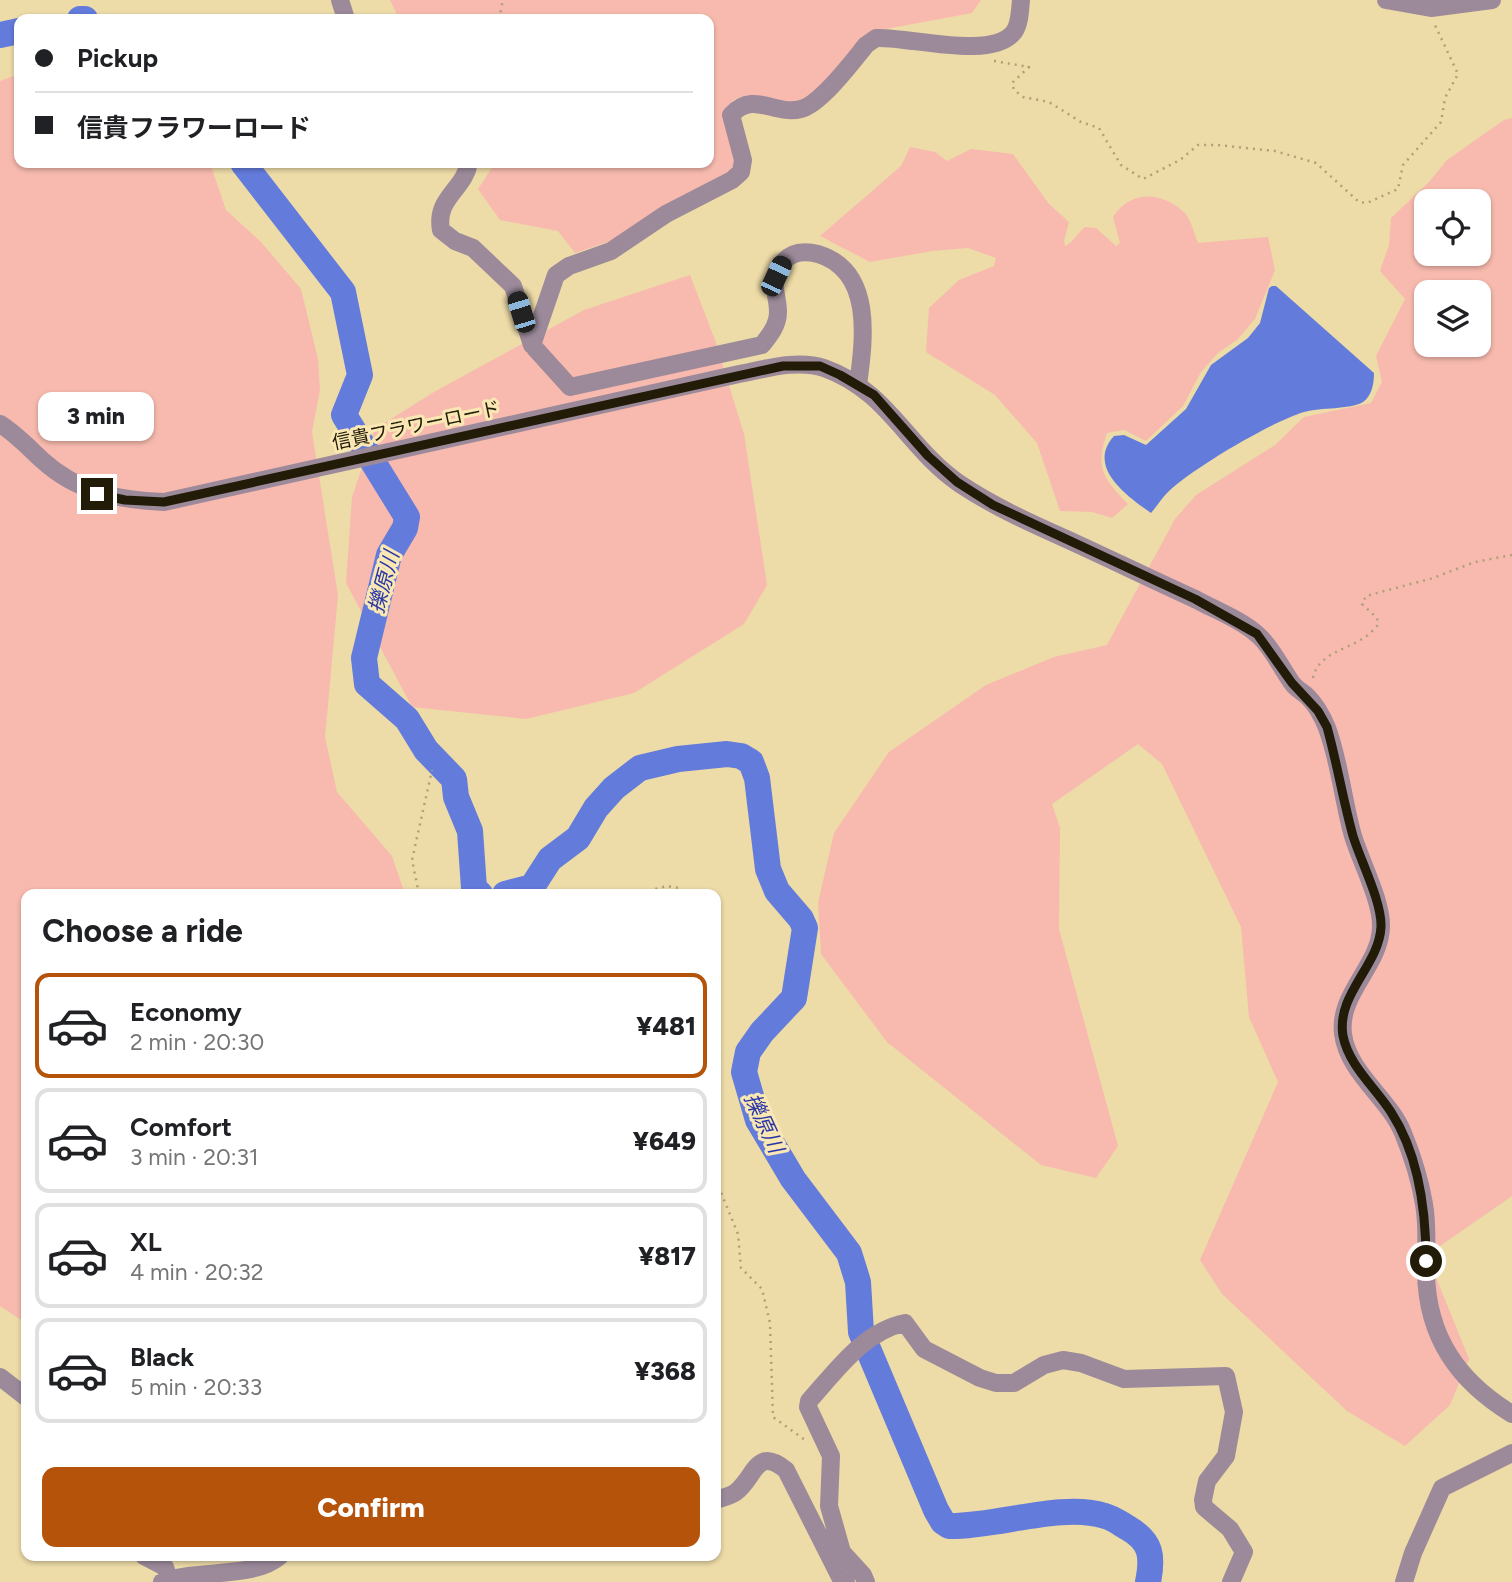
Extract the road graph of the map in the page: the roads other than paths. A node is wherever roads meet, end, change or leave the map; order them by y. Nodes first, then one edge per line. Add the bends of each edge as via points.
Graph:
1 (1021, 0) edge
2 (1386, 0) edge
3 (1492, 0) edge
4 (468, 168) edge
5 (532, 345) junction
6 (858, 385) junction
7 (0, 424) edge
8 (0, 1377) edge
9 (21, 1393) edge
10 (1512, 1414) edge
11 (1512, 1453) edge
12 (721, 1498) edge
13 (154, 1561) edge
14 (271, 1561) edge
15 (166, 1581) edge
16 (870, 1581) edge
17 (846, 1582) edge
18 (1231, 1582) edge
19 (1404, 1582) edge

1 - 5 street via 1017,25 1007,38 984,46 876,38 803,109 787,111 749,103 738,107 731,115 743,160 741,172 611,251 556,275
2 - 3 street via 1431,8
4 - 5 street via 445,201 439,218 441,230 473,248 513,286
5 - 6 street via 570,387 762,345 773,332 778,312 773,290 782,263 792,254 808,252 832,261 855,284 863,324
6 - 7 street, 信貴フラワーロード via 820,366 783,366 164,502 97,494 66,479
6 - 10 street, 信貴フラワーロード via 874,395 957,482 993,505 1195,599 1257,634 1327,727 1353,834 1379,906 1381,927 1379,942 1344,1016 1346,1048 1402,1130 1413,1160 1424,1204 1429,1310 1437,1335 1471,1382
8 - 9 street
11 - 19 street via 1442,1488
12 - 17 street via 736,1492 762,1462 777,1463 786,1470
13 - 15 street via 165,1567
14 - 15 street via 261,1567
16 - 18 street via 842,1552 829,1506 831,1456 808,1407 849,1356 886,1327 905,1323 924,1349 996,1383 1014,1382 1063,1360 1124,1380 1226,1376 1234,1412 1226,1456 1207,1480 1203,1500 1204,1507 1230,1530 1244,1552

